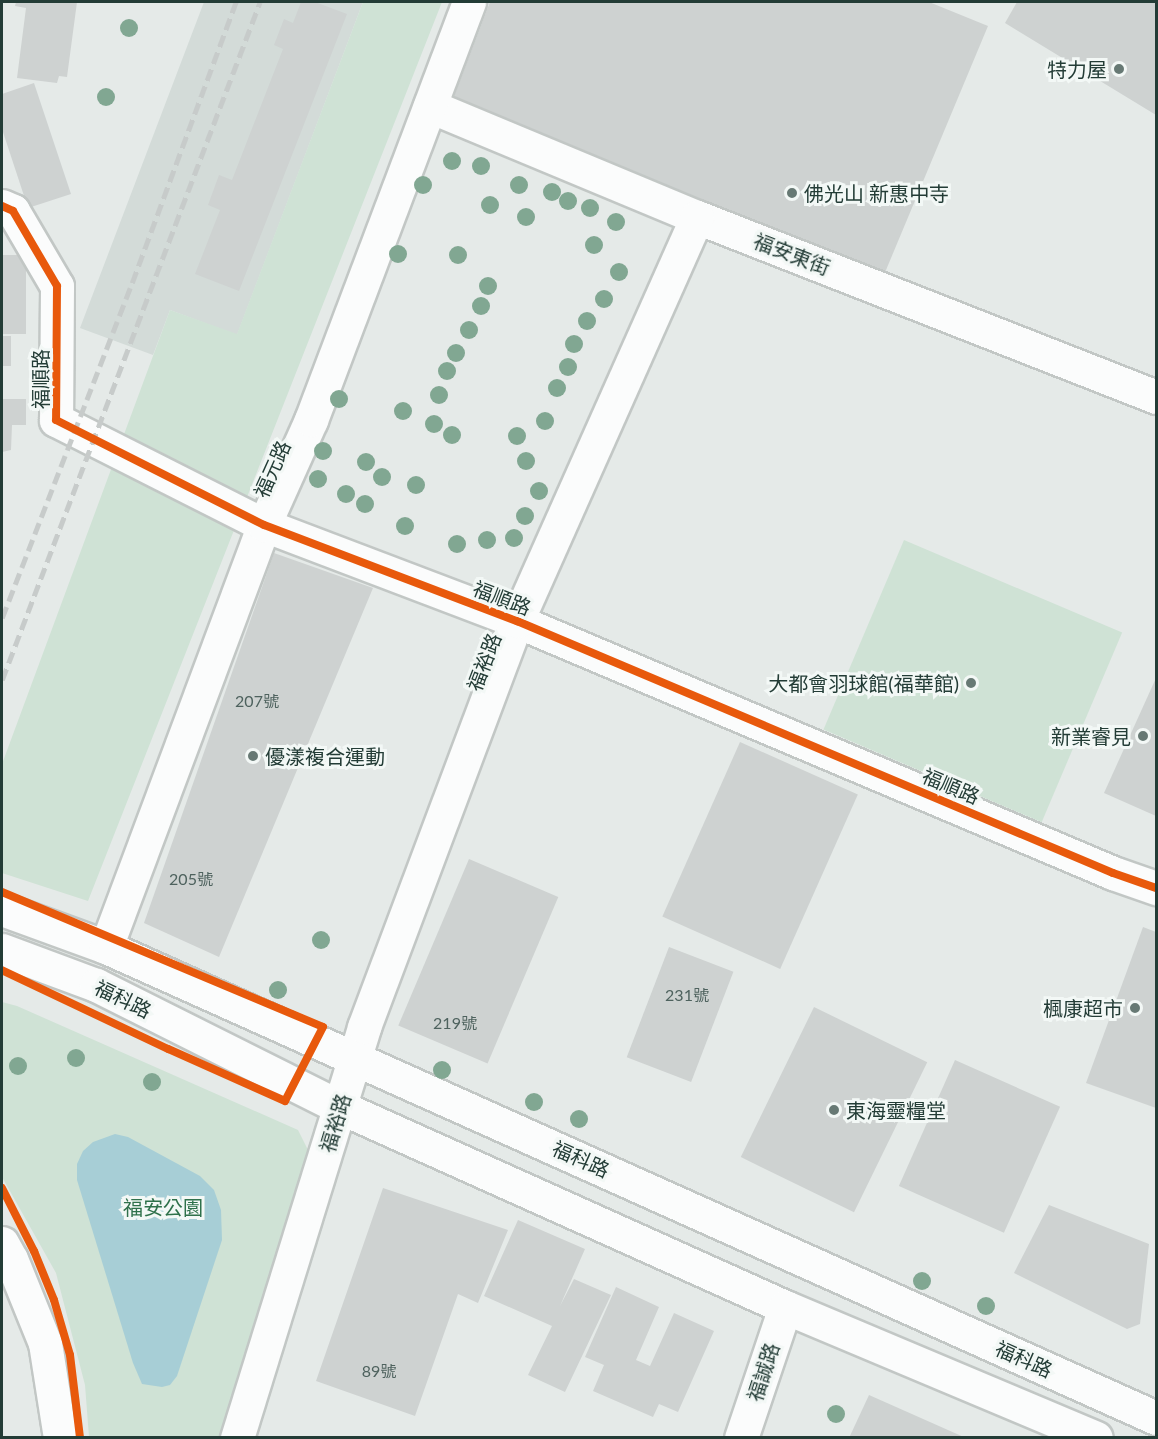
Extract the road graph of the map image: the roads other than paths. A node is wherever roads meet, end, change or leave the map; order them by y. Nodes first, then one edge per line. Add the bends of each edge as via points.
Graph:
1 (469, 2) edge
2 (430, 106) junction
3 (2, 206) edge
4 (697, 217) junction
5 (1156, 397) edge
6 (264, 525) junction
7 (518, 621) junction
8 (1156, 888) edge
9 (2, 909) edge
10 (106, 946) junction
11 (2, 950) edge
12 (355, 1058) junction
13 (340, 1107) junction
14 (2, 1243) edge
15 (785, 1307) junction
16 (1156, 1418) edge
17 (60, 1437) edge
18 (237, 1437) edge
19 (741, 1437) edge
20 (1096, 1437) edge

1 - 2 street, 福元路
2 - 4 street, 福安東街
2 - 6 street, 福元路 via 311,420
3 - 6 street, 福順路 via 13,211 57,286 56,420
4 - 5 street, 福安東街
4 - 7 street, 福裕路
6 - 7 street, 福順路
6 - 10 street, 福元路
7 - 8 street, 福順路
7 - 12 street, 福裕路
9 - 10 street, 福科路
10 - 12 street, 福科路
11 - 13 street, 福科路 via 96,985
12 - 13 street, 福裕路
12 - 16 street, 福科路
13 - 15 street, 福科路
13 - 18 street, 福裕路
14 - 17 street via 45,1343
15 - 19 street, 福誠路
15 - 20 street, 福科路

